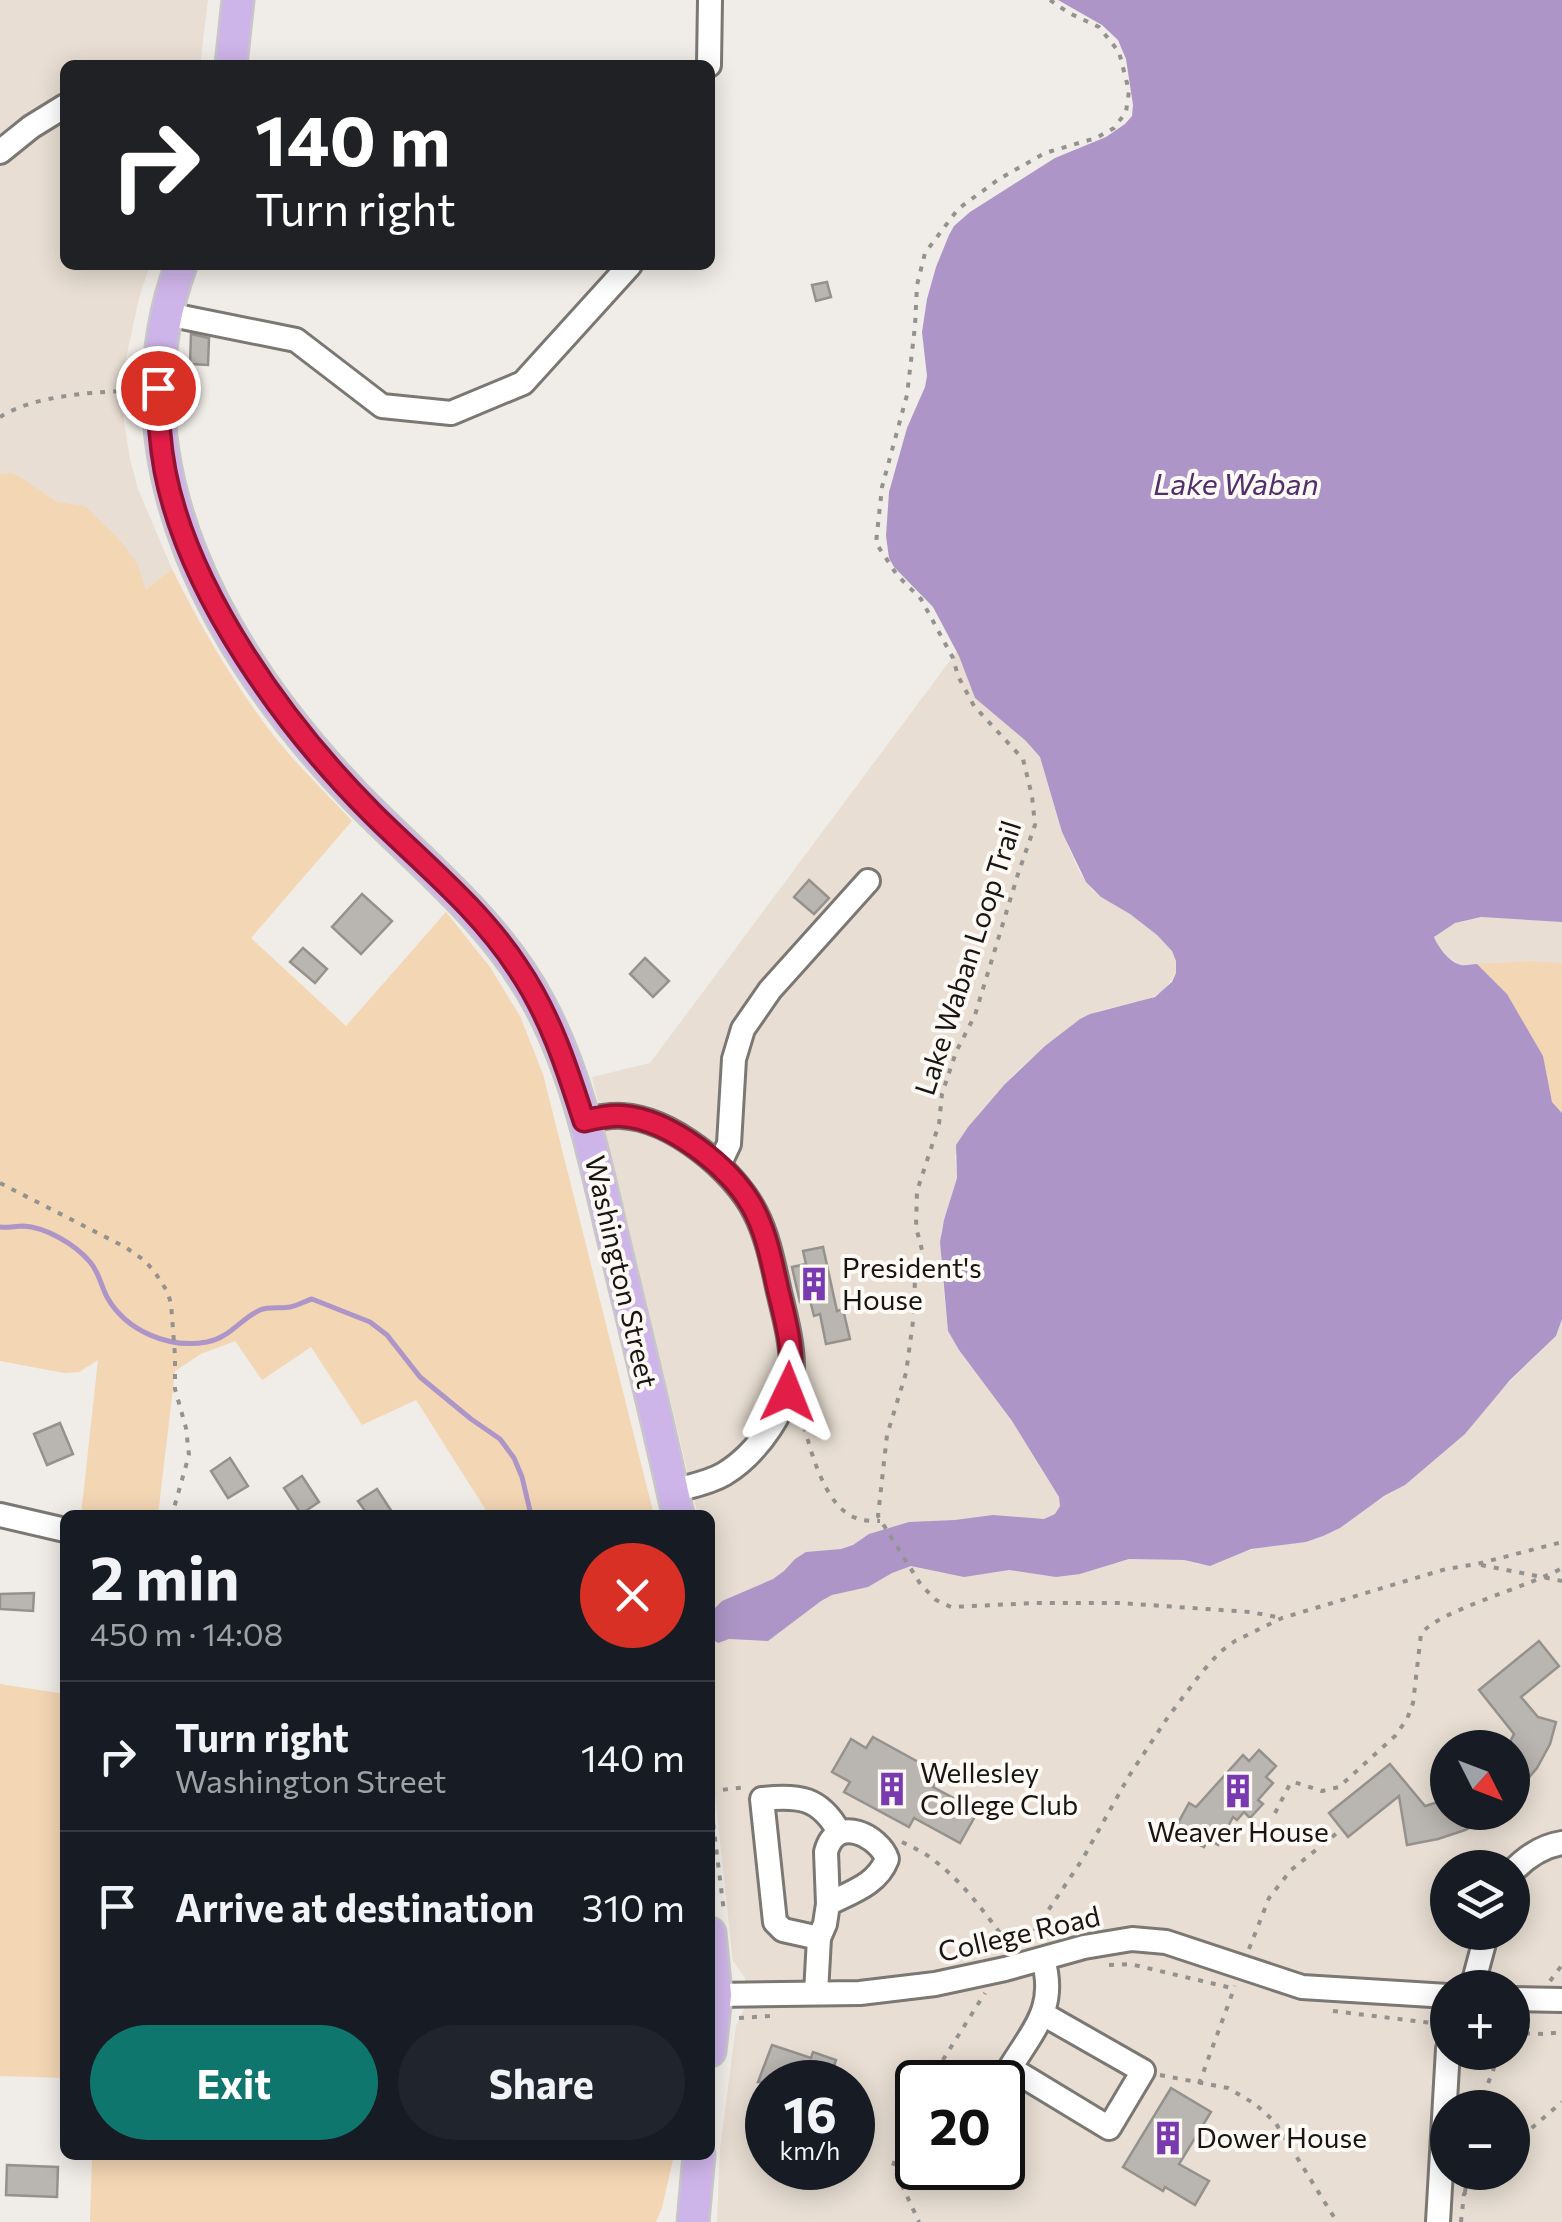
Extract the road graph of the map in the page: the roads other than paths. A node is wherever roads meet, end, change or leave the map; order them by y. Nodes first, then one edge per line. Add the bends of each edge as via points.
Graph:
1 (238, 0) edge
2 (710, 0) edge
3 (232, 60) edge
4 (709, 60) edge
5 (60, 109) edge
6 (0, 152) edge
7 (180, 270) edge
8 (625, 270) edge
9 (167, 314) junction
10 (868, 881) dead end
11 (584, 1121) junction
12 (719, 1165) junction
13 (676, 1503) edge
14 (0, 1515) edge
15 (60, 1529) edge
16 (839, 1832) junction
17 (1562, 1843) edge
18 (1530, 1856) edge
19 (828, 1904) junction
20 (718, 1930) edge
21 (819, 1938) junction
22 (1034, 1951) junction
23 (816, 1993) junction
24 (1430, 1995) edge
25 (1530, 1999) edge
26 (1562, 2000) edge
27 (722, 2008) junction
28 (1043, 2014) junction
29 (715, 2033) edge
30 (1447, 2070) edge
31 (699, 2160) edge
32 (693, 2222) edge
33 (1438, 2222) edge

1 - 3 main road
2 - 4 street
5 - 6 street
7 - 9 main road, Washington Street
8 - 9 street via 523,383 452,412 382,406 296,340
9 - 11 main road, Washington Street via 158,392 172,501 237,642 321,759 506,951 551,1027
10 - 12 street via 743,1029 734,1059 729,1144
11 - 12 street via 637,1118
11 - 13 main road, Washington Street
12 - 13 street via 746,1196 763,1231 790,1343 791,1377 767,1432 724,1474
14 - 15 street
16 - 19 street via 826,1852
16 - 19 street via 881,1846 887,1859 873,1881
16 - 21 street via 825,1812 798,1797 762,1800 775,1922
17 - 18 street
19 - 21 street
20 - 27 main road
21 - 23 street
22 - 23 street, College Road via 956,1981
22 - 24 street, College Road via 1166,1942 1302,1987
22 - 28 street via 1048,1976
23 - 27 street, College Road
25 - 26 street
27 - 29 main road
28 - 28 street via 1010,2068 1109,2128 1142,2071
30 - 33 street
31 - 32 main road

